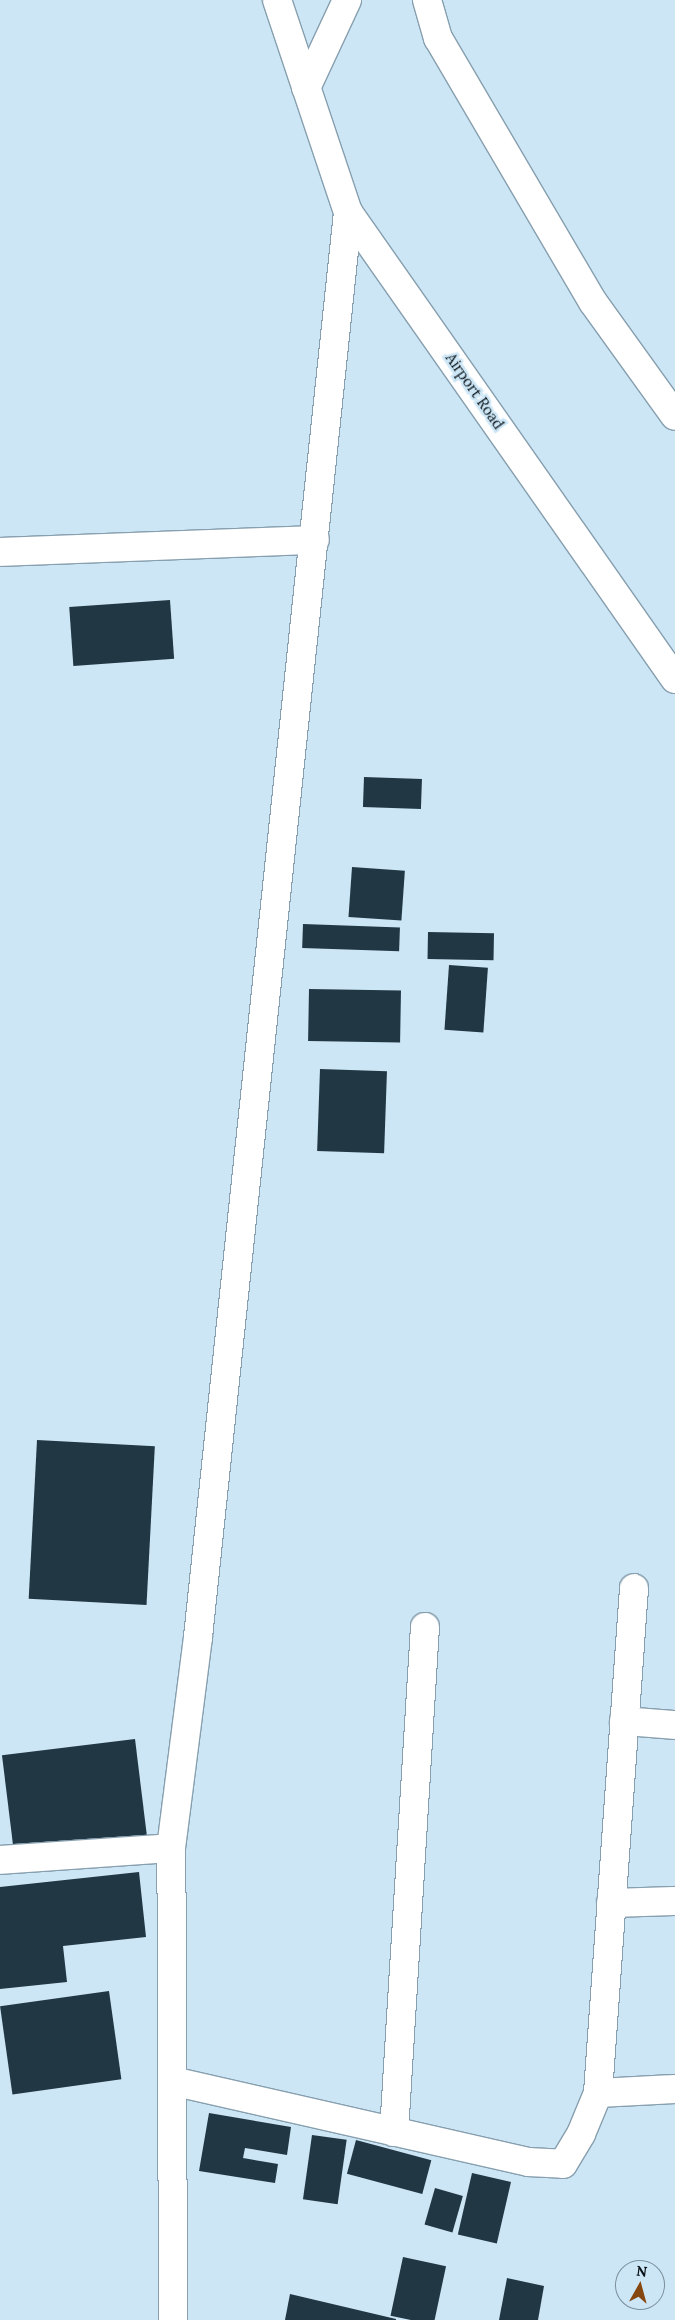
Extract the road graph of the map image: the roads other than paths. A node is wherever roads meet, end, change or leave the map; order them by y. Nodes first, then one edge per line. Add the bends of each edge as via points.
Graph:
1 (277, 0) edge
2 (347, 0) edge
3 (427, 0) edge
4 (306, 88) junction
5 (348, 212) junction
6 (675, 416) edge
7 (315, 540) junction
8 (0, 552) edge
9 (675, 679) edge
10 (634, 1588) dead end
11 (426, 1627) dead end
12 (624, 1721) junction
13 (675, 1725) edge
14 (171, 1848) junction
15 (0, 1860) edge
16 (675, 1901) edge
17 (611, 1903) junction
18 (172, 2081) junction
19 (675, 2089) edge
20 (598, 2093) junction
21 (394, 2132) junction
22 (173, 2320) edge

1 - 4 street, Airport Road
2 - 4 street
3 - 6 street via 438,38 593,302
4 - 5 street, Airport Road
5 - 7 street
5 - 9 street, Airport Road
7 - 8 street
7 - 14 street via 198,1637
10 - 12 street
11 - 21 street
12 - 13 street
12 - 17 street
14 - 15 street
14 - 18 street
16 - 17 street
17 - 20 street
18 - 21 street
18 - 22 street
19 - 20 street
20 - 21 street via 581,2134 563,2164 528,2162

